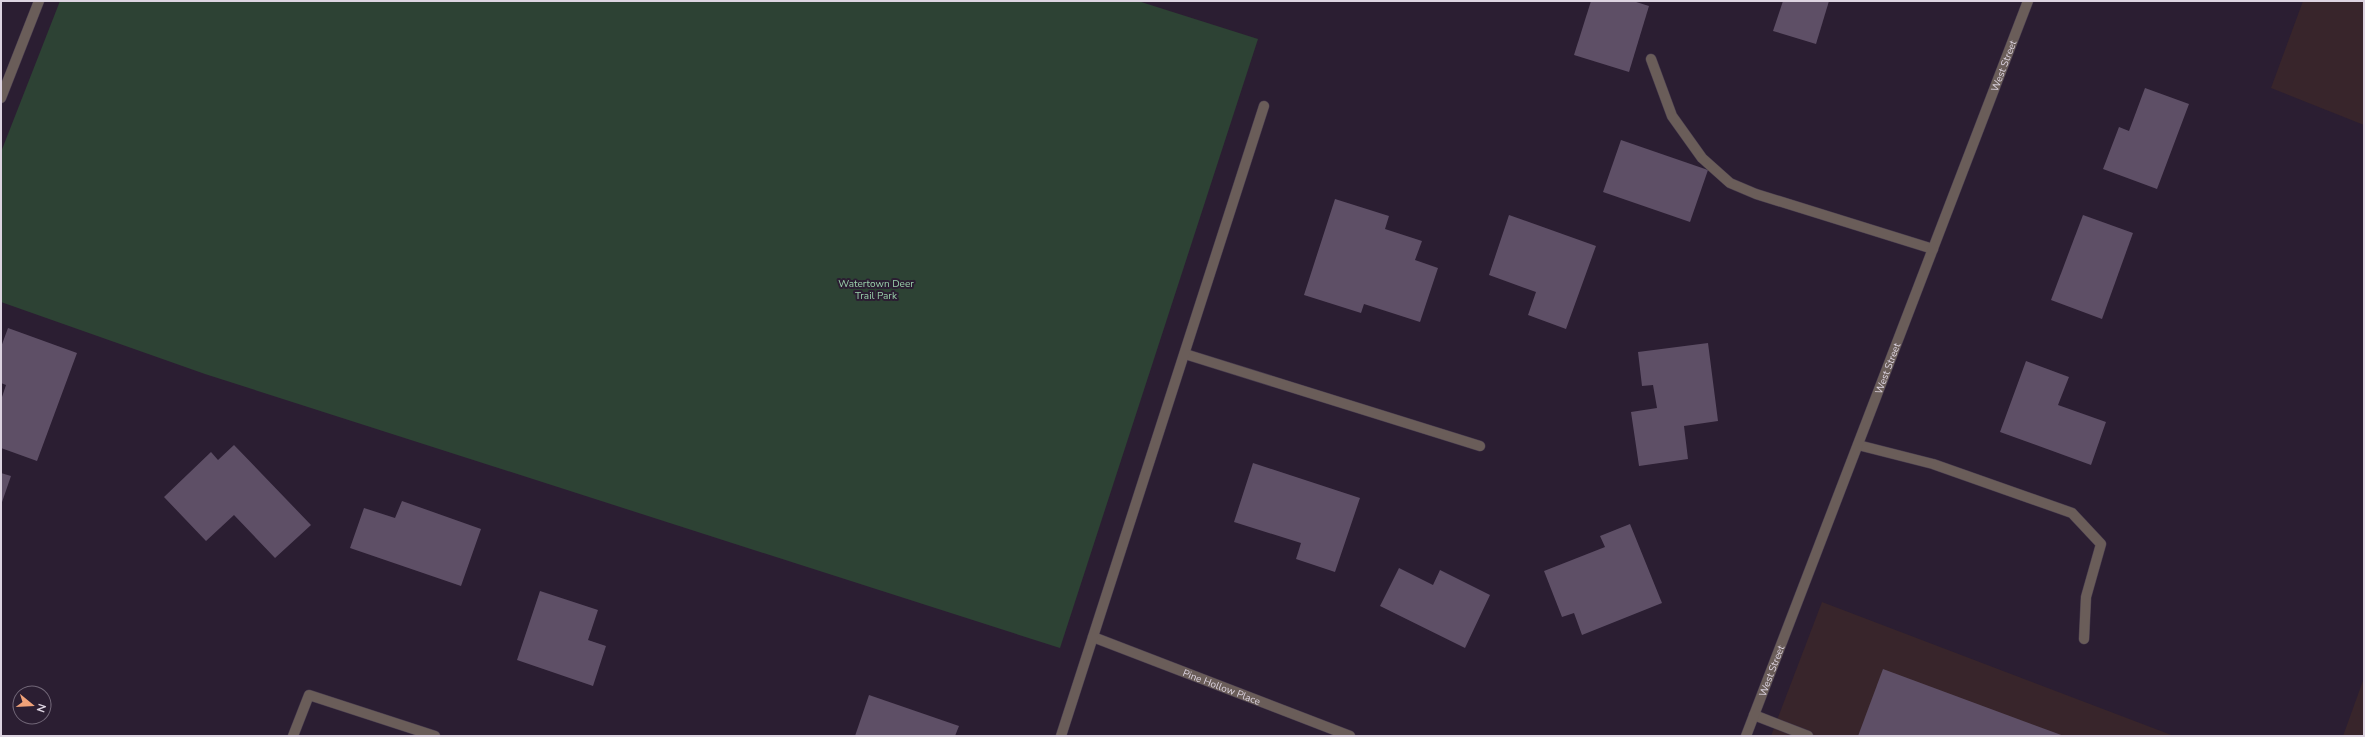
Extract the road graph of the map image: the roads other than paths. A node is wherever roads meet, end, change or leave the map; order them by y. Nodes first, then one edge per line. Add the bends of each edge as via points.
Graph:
1 (39, 1) edge
2 (2028, 1) edge
3 (1651, 59) dead end
4 (1, 98) edge
5 (1264, 106) dead end
6 (1933, 249) junction
7 (1185, 354) junction
8 (1858, 445) junction
9 (1480, 446) dead end
10 (1093, 637) junction
11 (2084, 639) dead end
12 (1754, 715) junction
13 (293, 736) edge
14 (436, 736) edge
15 (1060, 736) edge
16 (1350, 736) edge
17 (1746, 736) edge
18 (1808, 736) edge

1 - 4 street
2 - 6 street, West Street
3 - 6 street via 1672,116 1702,158 1730,183 1756,194
5 - 7 street
6 - 8 street, West Street
7 - 9 street
7 - 10 street
8 - 11 street via 1934,464 2072,512 2101,544 2086,597
8 - 12 street, West Street
10 - 15 street
10 - 16 street, Pine Hollow Place
12 - 17 street, West Street
12 - 18 street
13 - 14 street via 309,695

